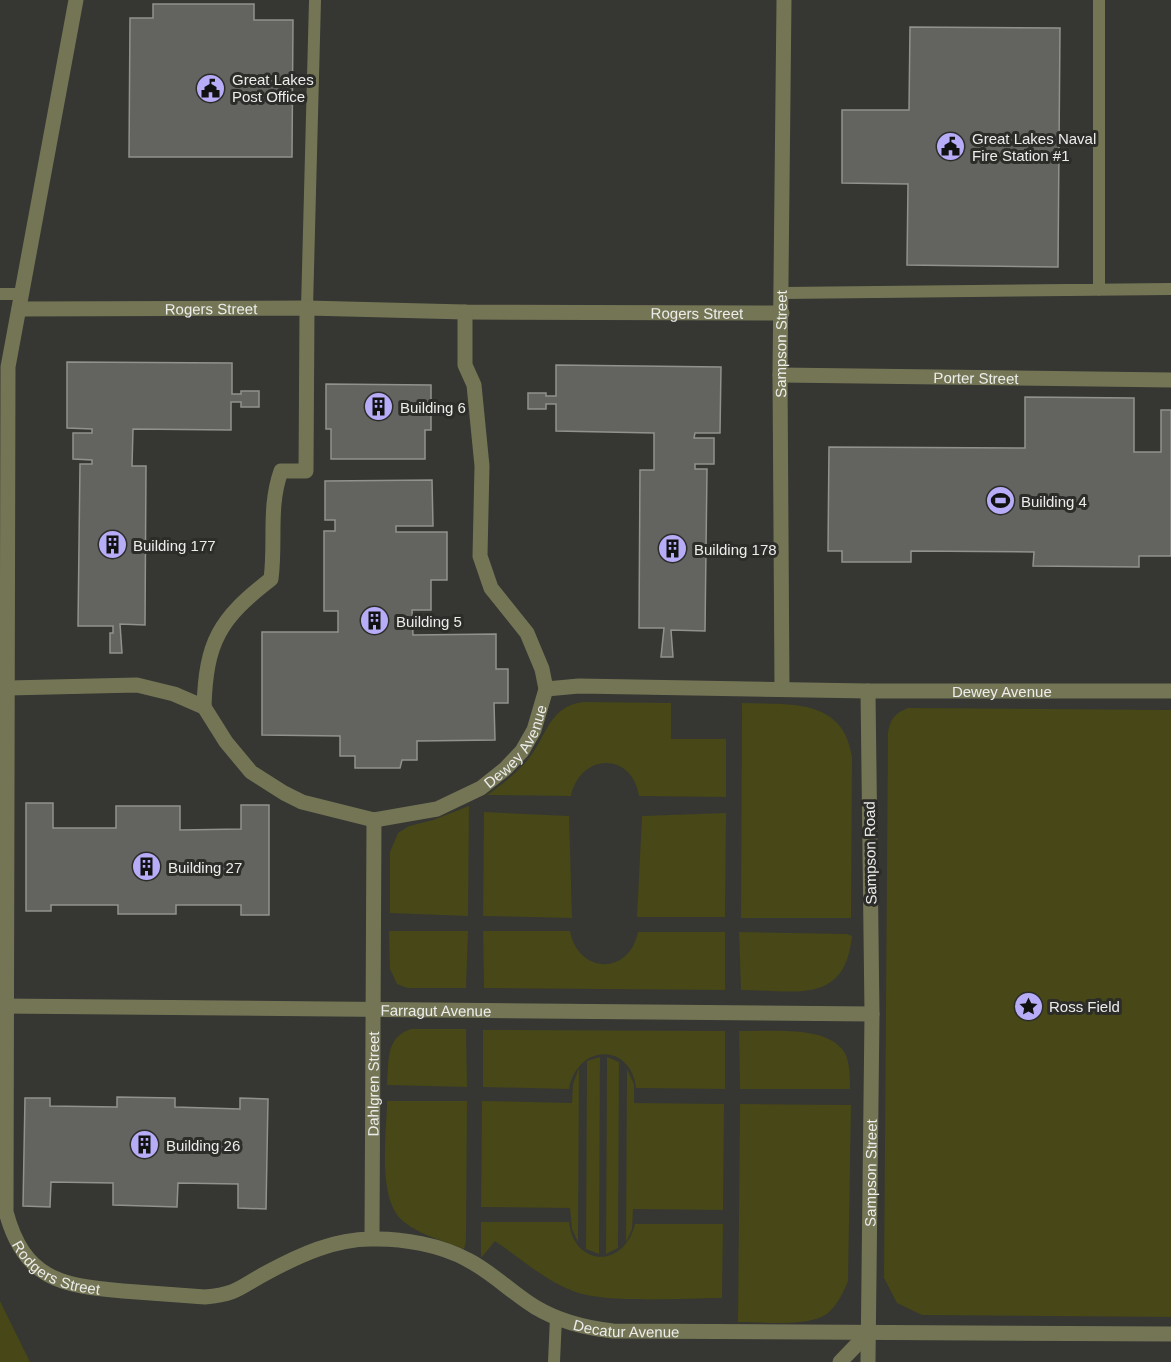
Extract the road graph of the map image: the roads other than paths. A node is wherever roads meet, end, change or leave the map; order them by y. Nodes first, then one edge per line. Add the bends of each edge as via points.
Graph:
1 (76, 0) edge
2 (315, 0) edge
3 (784, 0) edge
4 (1099, 0) edge
5 (1171, 289) edge
6 (1099, 290) junction
7 (782, 293) junction
8 (0, 294) edge
9 (20, 301) junction
10 (307, 308) junction
11 (465, 312) junction
12 (782, 313) junction
13 (780, 375) junction
14 (1171, 380) edge
15 (8, 688) junction
16 (782, 688) junction
17 (546, 689) junction
18 (868, 691) junction
19 (1171, 691) edge
20 (204, 707) junction
21 (374, 820) junction
22 (4, 1005) edge
23 (374, 1009) junction
24 (872, 1014) junction
25 (372, 1238) junction
26 (117, 1291) joint
27 (556, 1317) junction
28 (869, 1332) junction
29 (1171, 1334) edge
30 (554, 1362) edge
31 (840, 1362) edge
32 (868, 1362) edge

1 - 9 street
2 - 10 lane
3 - 7 street, Sampson Street
4 - 6 lane
5 - 6 lane
6 - 7 lane
7 - 12 street, Sampson Street
8 - 9 lane
9 - 10 street, Rogers Street
9 - 15 street via 8,367
10 - 11 street, Rogers Street
10 - 20 street via 306,471 281,471 273,495 271,579 249,596 212,645 205,670
11 - 12 street, Rogers Street
11 - 17 street via 465,365 474,385 482,466 480,556 491,588 527,633
12 - 13 street, Sampson Street
13 - 14 street, Porter Street
13 - 16 street, Sampson Street
15 - 20 street via 137,686 174,694
15 - 22 street, Rodgers Street
16 - 17 street, Dewey Avenue
16 - 18 street, Dewey Avenue
17 - 21 street, Dewey Avenue via 534,730 522,751 481,788 437,809
18 - 19 street, Dewey Avenue
18 - 24 street, Sampson Road
20 - 21 street, Dewey Avenue via 251,772 302,802
21 - 23 street, Dahlgren Street
22 - 23 street, Farragut Avenue
22 - 26 street, Rodgers Street via 6,1212 11,1231 41,1271 57,1281
23 - 24 street, Farragut Avenue
23 - 25 street, Dahlgren Street
24 - 28 street, Sampson Street
25 - 26 street, Decatur Avenue via 310,1251 225,1295
25 - 27 street, Decatur Avenue via 430,1245 467,1259 492,1273 534,1307
27 - 28 street, Decatur Avenue via 588,1328 613,1331
27 - 30 lane
28 - 29 street, Decatur Avenue
28 - 31 street
28 - 32 street

